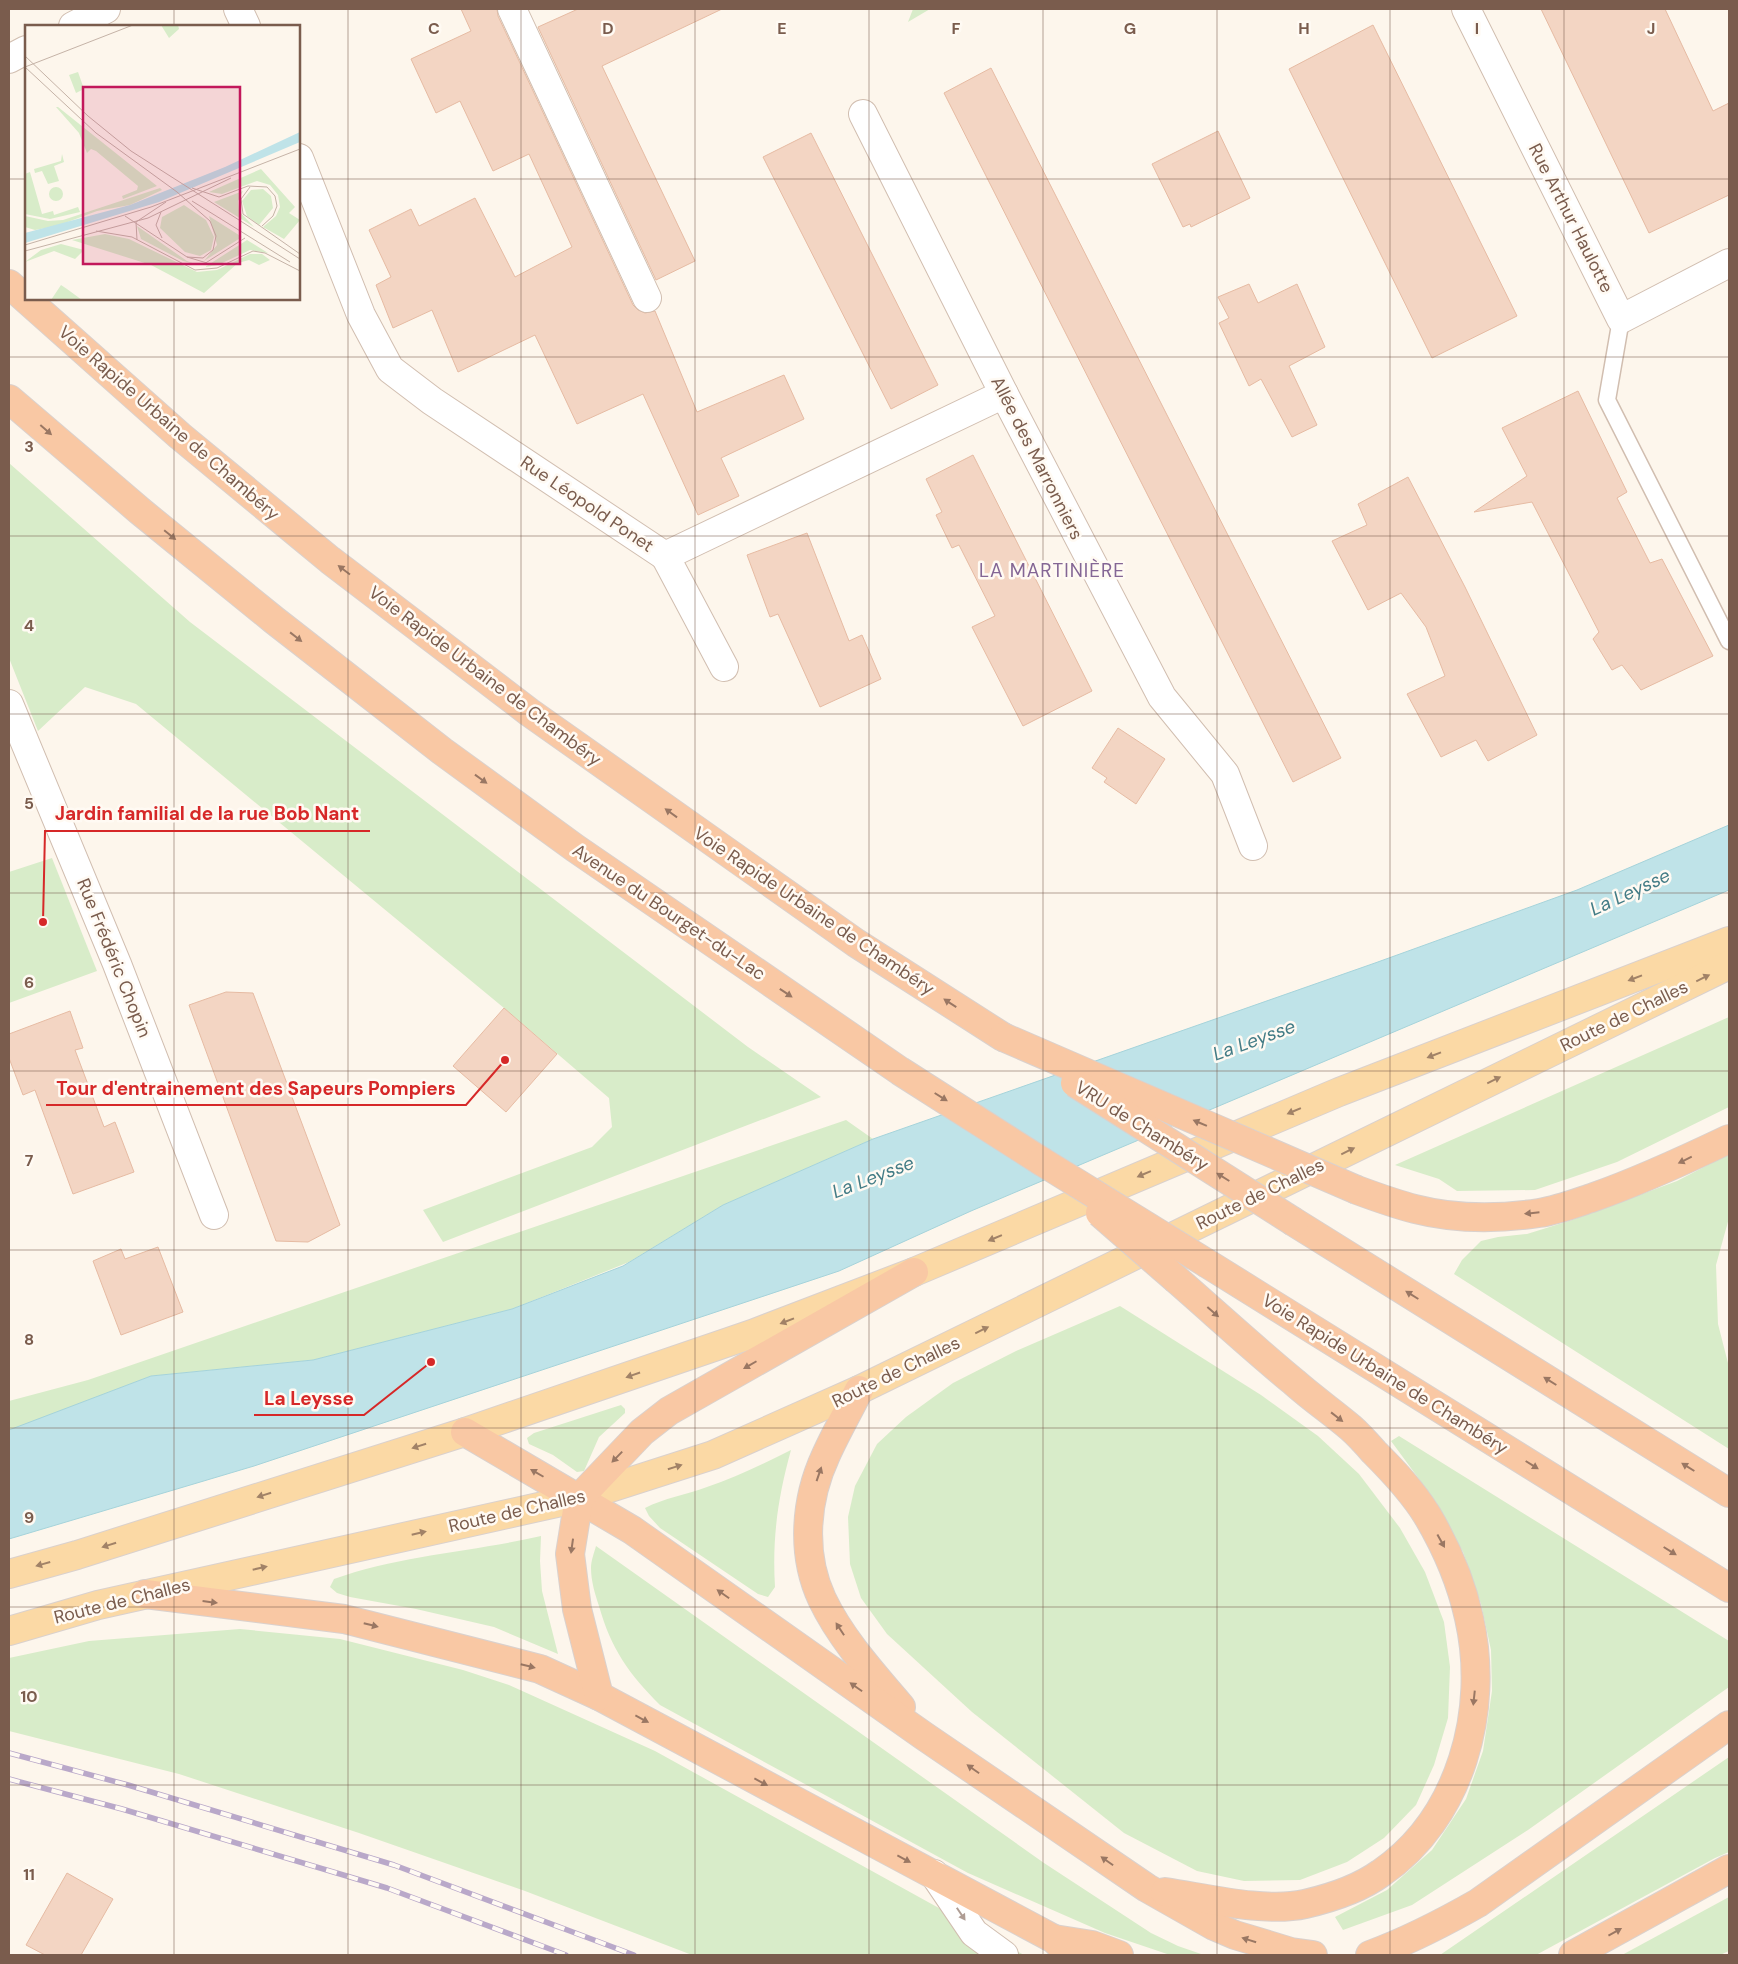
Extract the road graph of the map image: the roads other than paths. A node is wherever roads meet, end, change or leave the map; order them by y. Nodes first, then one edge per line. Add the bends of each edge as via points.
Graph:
1 (106, 9) edge
2 (238, 9) edge
3 (512, 9) edge
4 (1466, 9) edge
5 (74, 25) edge
6 (246, 25) edge
7 (25, 51) edge
8 (9, 60) edge
9 (863, 114) dead end
10 (300, 161) edge
11 (1729, 263) edge
12 (9, 284) edge
13 (25, 298) edge
14 (647, 298) dead end
15 (27, 300) edge
16 (1621, 319) junction
17 (1004, 394) junction
18 (9, 399) edge
19 (664, 556) junction
20 (1729, 641) edge
21 (724, 667) dead end
22 (9, 704) edge
23 (1253, 846) dead end
24 (1729, 941) edge
25 (1729, 965) edge
26 (997, 1034) junction
27 (1729, 1139) edge
28 (1036, 1158) junction
29 (214, 1215) dead end
30 (914, 1272) junction
31 (859, 1390) junction
32 (465, 1432) junction
33 (1729, 1493) edge
34 (579, 1498) junction
35 (9, 1574) edge
36 (1729, 1588) edge
37 (145, 1594) junction
38 (9, 1632) edge
39 (599, 1696) junction
40 (1729, 1725) edge
41 (924, 1736) junction
42 (1729, 1869) edge
43 (934, 1874) junction
44 (1147, 1888) junction
45 (1062, 1947) edge
46 (1004, 1955) edge
47 (1119, 1955) edge
48 (1313, 1955) edge
49 (1370, 1955) edge
50 (1573, 1955) edge

1 - 5 street
2 - 6 street
3 - 14 street
4 - 16 street, Rue Arthur Haulotte
7 - 8 street
9 - 17 street, Allée des Marronniers
10 - 19 street, Rue Léopold Ponet via 361,315 390,368 432,401
11 - 16 street
13 -> 12 highway, Voie Rapide Urbaine de Chambéry
26 -> 15 highway, Voie Rapide Urbaine de Chambéry via 848,937 529,712 330,560 180,436
16 - 20 lane via 1606,400
17 - 19 street, Rue Léopold Ponet
17 - 23 street, Allée des Marronniers via 1162,697 1224,774
18 -> 28 highway, Avenue du Bourget-du-Lac via 140,511 442,750 575,848 900,1071
19 - 21 street
22 - 29 street, Rue Frédéric Chopin via 117,964
24 -> 30 main road, Route de Challes via 1339,1092
31 -> 25 main road, Route de Challes
27 -> 26 highway, bridge via 1667,1169 1565,1207 1506,1216 1454,1216 1416,1209 1357,1190
33 -> 26 highway, VRU de Chambéry, bridge
28 -> 36 highway, Voie Rapide Urbaine de Chambéry, bridge
28 -> 44 highway, bridge via 1353,1430 1411,1491 1447,1552 1470,1620 1476,1686 1466,1749 1456,1783 1427,1829 1404,1855 1380,1874 1352,1889 1302,1905 1251,1906
30 -> 32 main road, Route de Challes via 752,1334
30 -> 34 highway via 669,1411 642,1432
34 -> 31 main road, Route de Challes via 713,1455
41 -> 31 highway via 838,1627 822,1600 812,1566 809,1508 825,1456
34 -> 32 highway
32 -> 35 main road, Route de Challes
37 -> 34 main road, Route de Challes
34 -> 39 highway via 570,1554 577,1609
41 -> 34 highway via 632,1530
37 - 38 main road, Route de Challes
37 -> 39 highway via 344,1619 540,1669
39 -> 43 highway
40 - 49 highway via 1478,1903 1435,1928
44 -> 41 highway
50 -> 42 highway
43 - 45 highway
43 -> 46 street via 974,1933
48 -> 44 highway via 1291,1952 1235,1935
45 - 47 highway via 1092,1945

